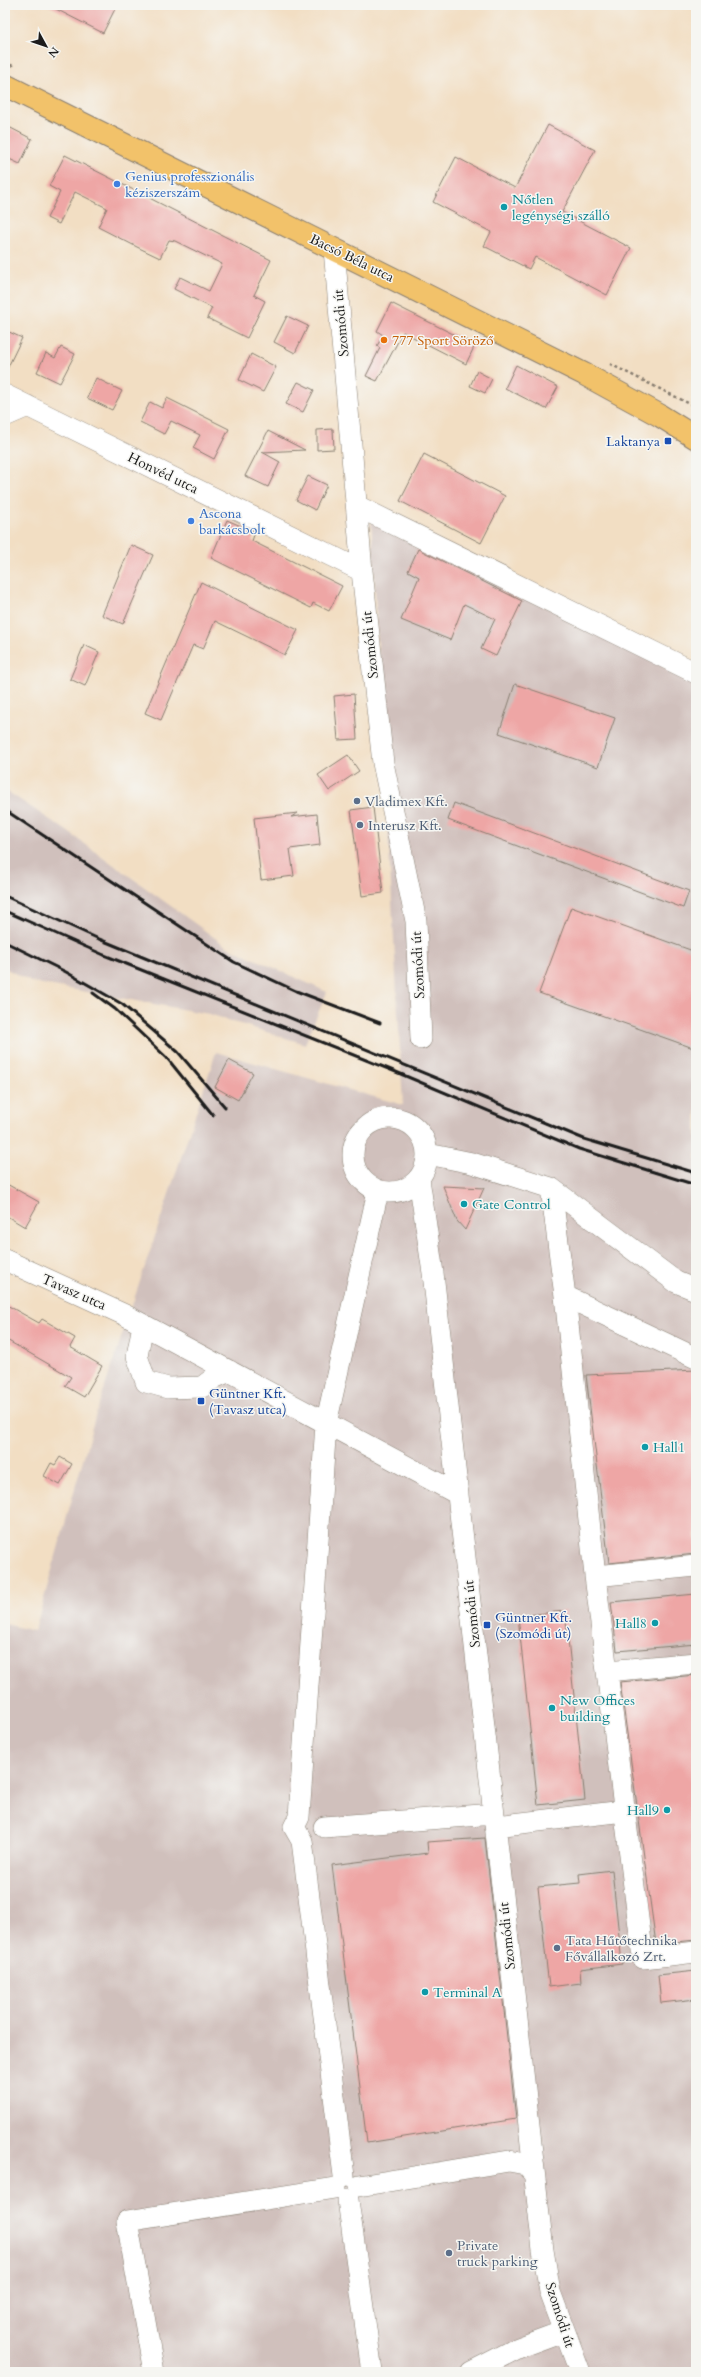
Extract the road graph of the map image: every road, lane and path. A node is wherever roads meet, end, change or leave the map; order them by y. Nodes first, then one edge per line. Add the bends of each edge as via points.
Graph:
1 (5, 85) edge
2 (334, 249) junction
3 (5, 395) edge
4 (28, 406) junction
5 (5, 416) edge
6 (696, 438) edge
7 (357, 506) junction
8 (362, 571) junction
9 (696, 673) edge
10 (421, 1039) dead end
11 (428, 1154) junction
12 (419, 1179) junction
13 (551, 1188) junction
14 (387, 1191) junction
15 (429, 1241) junction
16 (5, 1260) edge
17 (696, 1290) edge
18 (565, 1296) junction
19 (144, 1325) junction
20 (696, 1358) edge
21 (221, 1371) junction
22 (326, 1424) junction
23 (458, 1494) junction
24 (696, 1566) edge
25 (596, 1576) junction
26 (696, 1663) edge
27 (607, 1671) junction
28 (624, 1810) junction
29 (299, 1817) junction
30 (495, 1820) junction
31 (324, 1828) junction
32 (302, 1841) junction
33 (696, 1952) edge
34 (529, 2142) junction
35 (510, 2161) junction
36 (533, 2173) junction
37 (346, 2188) junction
38 (558, 2333) junction
39 (154, 2372) edge
40 (372, 2372) edge
41 (471, 2372) edge
42 (580, 2372) edge

1 - 2 main road, Bacsó Béla utca
2 - 6 main road, Bacsó Béla utca via 584,374 660,415
2 - 7 street, Szomódi út
3 - 4 street, Honvéd utca
4 - 5 street
4 - 8 street, Honvéd utca
7 - 8 street, Szomódi út
7 - 9 street
8 - 10 street, Szomódi út via 383,763 416,921
11 - 12 street via 426,1167
11 - 13 street via 467,1162
11 - 14 street via 426,1142 411,1124 400,1119 388,1118 377,1120 367,1126 359,1135 353,1150 354,1166 362,1180
12 - 14 street via 409,1188
12 - 15 street, Szomódi út
13 - 17 street via 676,1282
13 - 18 street
14 - 15 street via 414,1214
14 - 22 street
15 - 23 street, Szomódi út
16 - 19 street, Tavasz utca
18 - 20 street
18 - 25 street
19 - 21 street, Tavasz utca
19 - 21 street via 137,1356 146,1382 168,1388 202,1388
21 - 22 street, Tavasz utca
22 - 23 street, Tavasz utca via 391,1456
22 - 29 street
23 - 30 street, Szomódi út
24 - 25 street
25 - 27 street
26 - 27 street
27 - 28 street
28 - 30 street
28 - 33 street via 643,1958
29 - 31 street via 314,1815
29 - 32 street via 294,1828
30 - 31 street
30 - 34 street, Szomódi út
31 - 32 street via 320,1837 313,1842
32 - 37 street
34 - 35 street via 522,2154
34 - 36 street, Szomódi út
35 - 36 street via 525,2164
35 - 37 street
36 - 38 street, Szomódi út
37 - 39 street via 127,2220
37 - 40 street
38 - 41 street via 518,2348
38 - 42 street, Szomódi út

